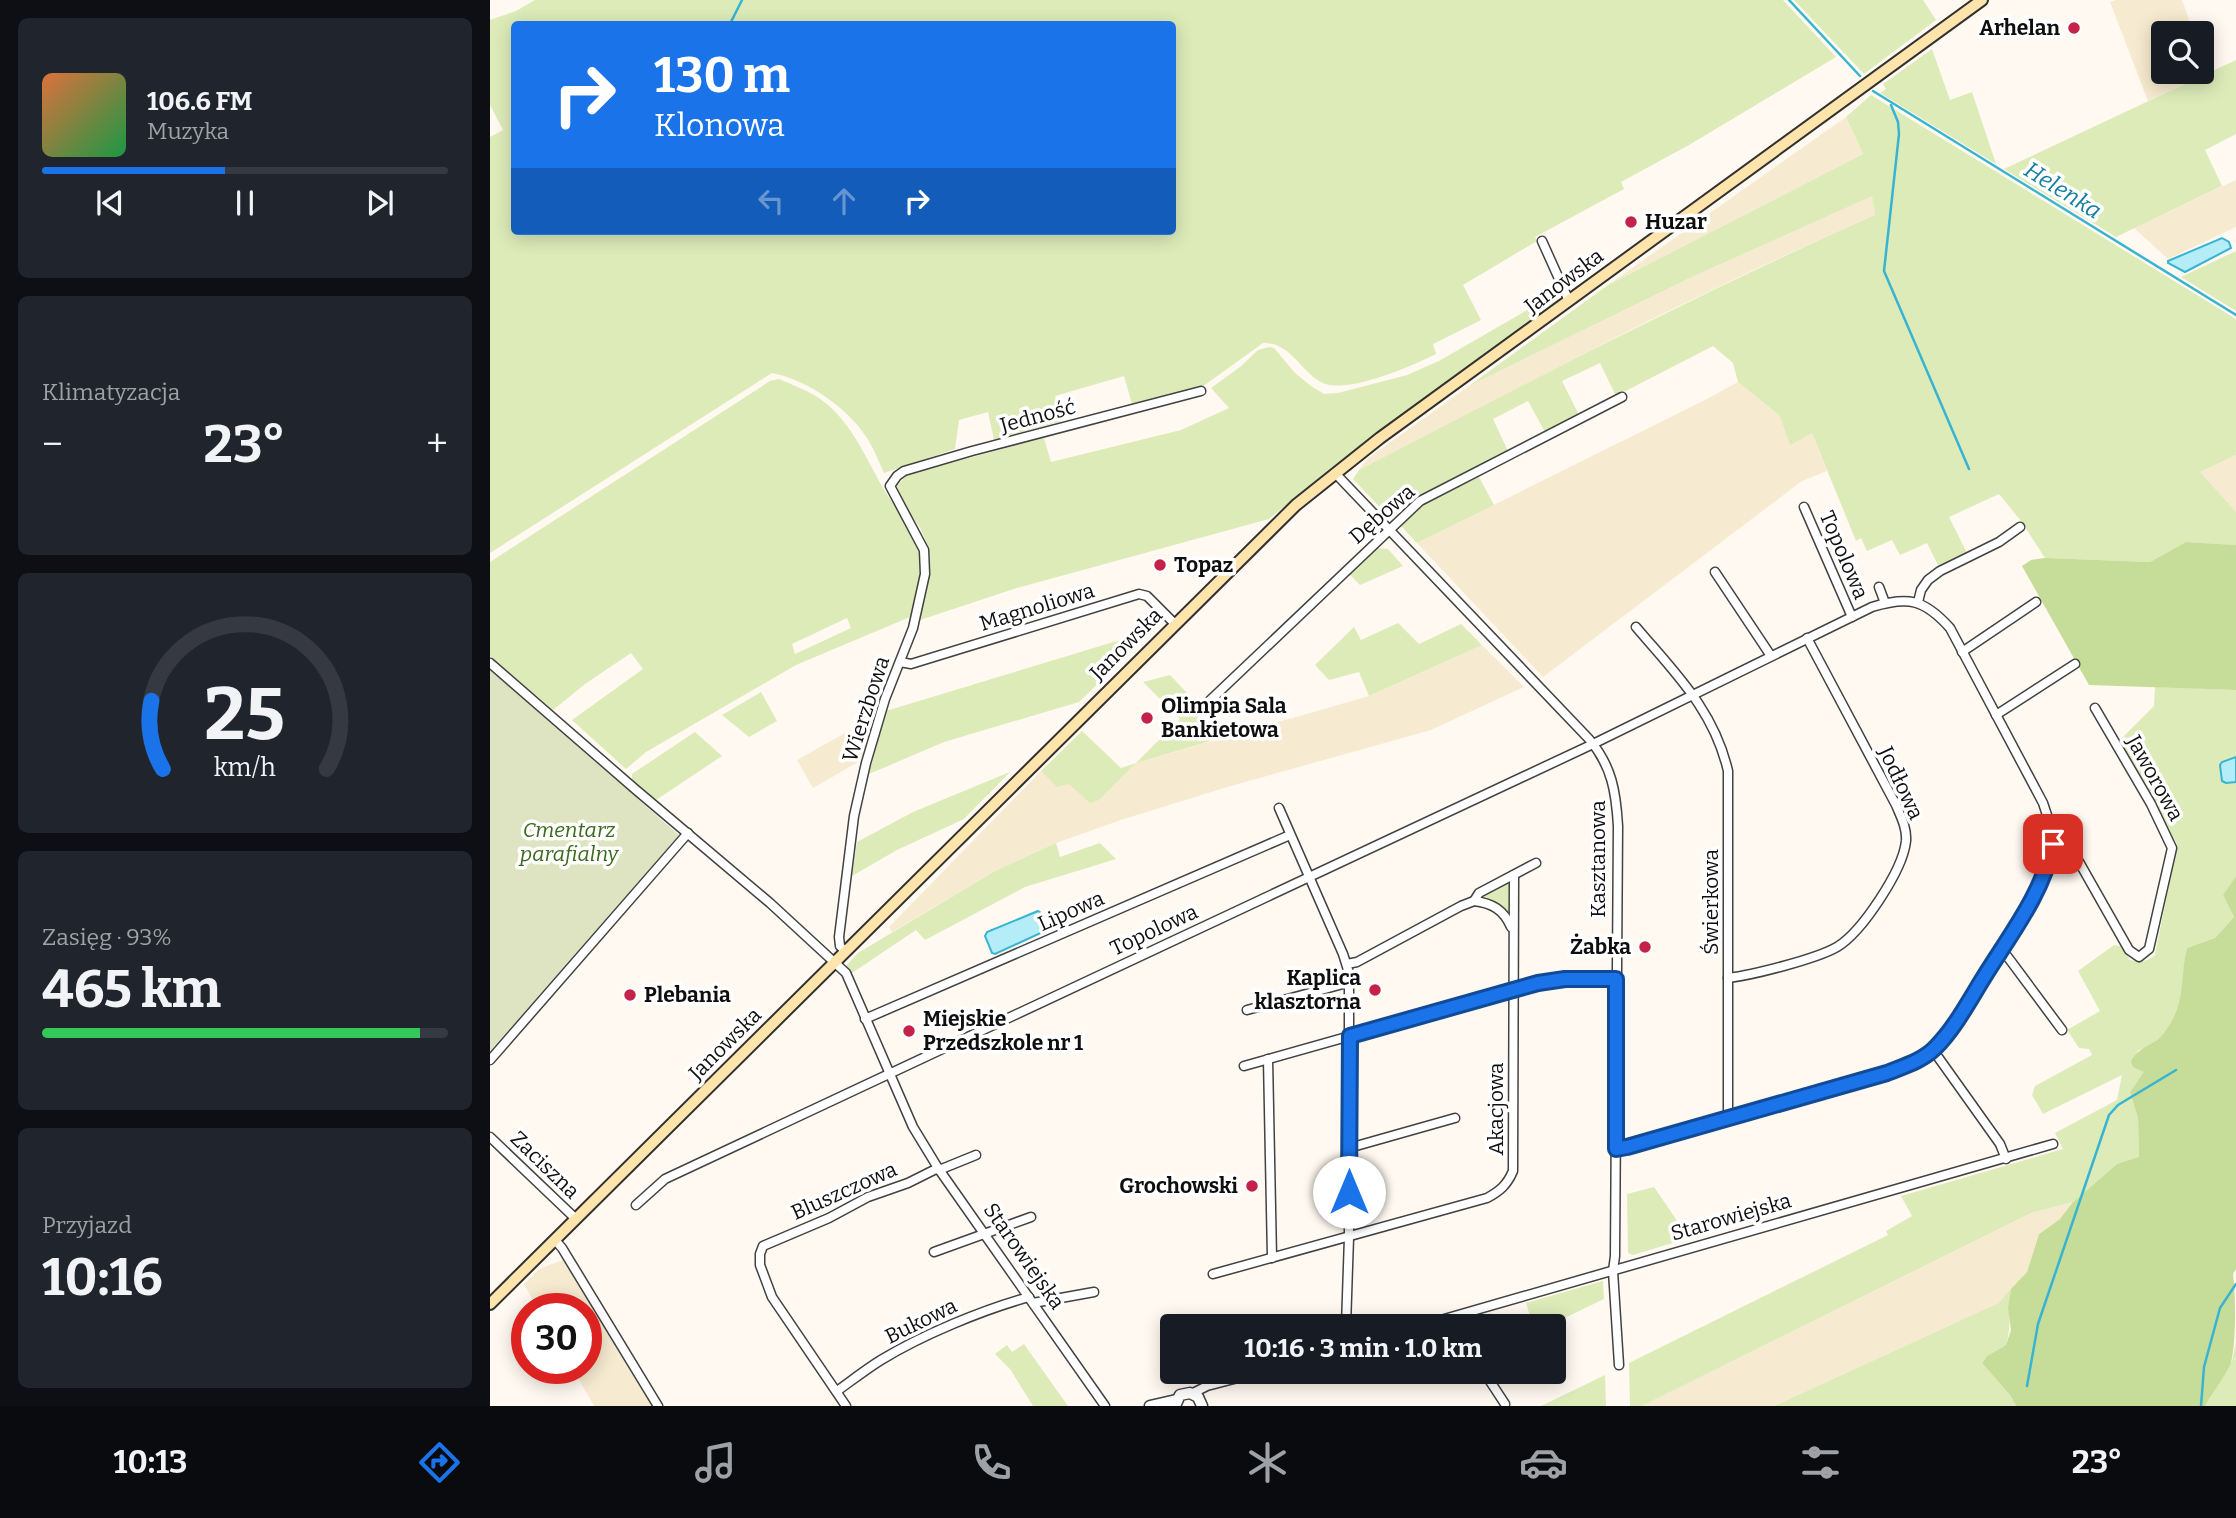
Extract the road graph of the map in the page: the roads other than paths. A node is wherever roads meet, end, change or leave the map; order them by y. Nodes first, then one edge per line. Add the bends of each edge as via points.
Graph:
1 (1982, 0) edge
2 (1542, 241) dead end
3 (1569, 301) junction
4 (1201, 391) dead end
5 (1622, 397) dead end
6 (1335, 473) junction
7 (890, 486) joint
8 (1804, 507) dead end
9 (2020, 527) dead end
10 (1388, 530) junction
11 (1715, 572) dead end
12 (1879, 587) dead end
13 (1918, 602) junction
14 (2036, 602) dead end
15 (1885, 603) junction
16 (1852, 617) junction
17 (1174, 623) junction
18 (1636, 627) dead end
19 (1807, 638) junction
20 (1962, 652) junction
21 (1771, 656) junction
22 (900, 662) junction
23 (490, 663) edge
24 (2075, 664) dead end
25 (1693, 694) junction
26 (1202, 708) dead end
27 (2095, 708) dead end
28 (1996, 715) junction
29 (1594, 744) junction
30 (1279, 808) dead end
31 (688, 833) junction
32 (1290, 835) junction
33 (2053, 844) junction
34 (1536, 863) dead end
35 (1514, 875) junction
36 (1309, 878) junction
37 (1474, 901) junction
38 (1514, 933) junction
39 (845, 951) junction
40 (2000, 952) junction
41 (835, 962) junction
42 (1347, 964) junction
43 (1728, 978) junction
44 (1616, 979) junction
45 (1350, 984) junction
46 (1513, 990) junction
47 (1247, 1010) dead end
48 (865, 1019) junction
49 (2062, 1030) dead end
50 (1350, 1036) junction
51 (1933, 1050) junction
52 (1268, 1059) junction
53 (490, 1060) edge
54 (1244, 1066) dead end
55 (889, 1075) junction
56 (1455, 1118) dead end
57 (1728, 1118) junction
58 (490, 1137) edge
59 (2053, 1143) dead end
60 (1349, 1148) junction
61 (1616, 1149) junction
62 (976, 1155) dead end
63 (2006, 1159) junction
64 (938, 1169) junction
65 (636, 1205) dead end
66 (1031, 1217) dead end
67 (576, 1219) junction
68 (985, 1233) junction
69 (1349, 1237) junction
70 (555, 1240) junction
71 (934, 1252) dead end
72 (1272, 1258) junction
73 (1613, 1271) junction
74 (1213, 1274) dead end
75 (1094, 1292) dead end
76 (1031, 1300) junction
77 (490, 1304) edge
78 (1346, 1314) edge
79 (1477, 1314) edge
80 (1619, 1365) dead end
81 (1217, 1384) edge
82 (1221, 1384) edge
83 (1492, 1384) edge
84 (836, 1391) junction
85 (1193, 1393) junction
86 (1176, 1403) edge
87 (1201, 1404) edge
88 (1505, 1404) dead end
89 (659, 1406) edge
90 (846, 1406) edge
91 (1105, 1406) edge
92 (1150, 1406) edge

1 - 3 main road, Janowska
2 - 3 street
3 - 6 main road, Janowska
4 - 7 street, Jedność via 916,468 900,474
5 - 10 street, Dębowa via 1420,501
6 - 10 street, Kasztanowa
6 - 17 main road, Janowska via 1278,521
7 - 22 street, Wierzbowa via 926,559 916,617
8 - 16 street, Topolowa
9 - 13 street via 1940,571 1928,580
10 - 26 street, Dębowa
10 - 29 street, Kasztanowa
11 - 21 street
12 - 15 street
13 - 15 street, Topolowa
13 - 20 street via 1950,628
14 - 20 street
15 - 16 street, Topolowa
16 - 19 street, Topolowa
17 - 22 street, Magnoliowa via 1147,596 1139,594 911,664
17 - 39 main road, Janowska
18 - 25 street
19 - 21 street, Topolowa
19 - 43 street, Jodłowa via 1905,825 1903,857 1864,922 1838,946
20 - 28 street
21 - 25 street, Topolowa
22 - 39 street, Wierzbowa via 866,763 854,816 839,937
23 - 31 street, Starowiejska
24 - 28 street
25 - 29 street, Topolowa
25 - 43 street, Świerkowa via 1713,725 1728,771
27 - 33 street, Jaworowa via 2172,848 2144,955 2129,950 2070,846
28 - 33 street via 2043,803
29 - 36 street, Topolowa
29 - 44 street, Kasztanowa via 1609,769 1617,800
30 - 32 street
31 - 41 street, Starowiejska
31 - 53 street
32 - 36 street
32 - 48 street, Lipowa
33 - 40 street via 2040,885
34 - 35 street
35 - 37 street via 1479,893
35 - 38 street, Akacjowa
36 - 42 street
36 - 55 street, Topolowa
37 - 38 street via 1496,907
37 - 42 street
38 - 46 street, Akacjowa
39 - 41 main road, Janowska
40 - 49 street
40 - 51 street
41 - 48 street, Starowiejska via 846,973
41 - 67 main road, Janowska
42 - 45 street
43 - 57 street, Świerkowa
44 - 46 street via 1565,979
44 - 61 street, Kasztanowa
45 - 47 street
45 - 50 street
46 - 50 street
46 - 69 street, Akacjowa via 1513,1171 1507,1184 1487,1198
48 - 55 street, Starowiejska
50 - 52 street
50 - 60 street
51 - 57 street via 1887,1073
51 - 63 street via 2000,1143
52 - 54 street
52 - 72 street
55 - 64 street, Starowiejska
55 - 65 street, Topolowa via 665,1179
56 - 60 street
57 - 61 street
58 - 67 street, Zaciszna
59 - 63 street, Starowiejska
60 - 69 street
61 - 73 street, Kasztanowa
62 - 64 street, Bluszczowa
63 - 73 street, Starowiejska
64 - 68 street, Starowiejska
64 - 84 street, Bluszczowa via 763,1246 760,1265 772,1297
66 - 68 street
67 - 70 main road, Janowska
68 - 71 street
68 - 76 street, Starowiejska
69 - 72 street, Akacjowa
69 - 78 street
70 - 77 main road, Janowska
70 - 89 street
72 - 74 street, Akacjowa
73 - 79 street, Starowiejska
73 - 80 street, Kasztanowa
75 - 76 street, Bukowa
76 - 84 street, Bukowa via 988,1309 905,1347
76 - 91 street, Starowiejska
81 - 85 street
82 - 87 street
83 - 88 street
84 - 90 street
85 - 86 street via 1183,1394
85 - 87 street
86 - 92 street

